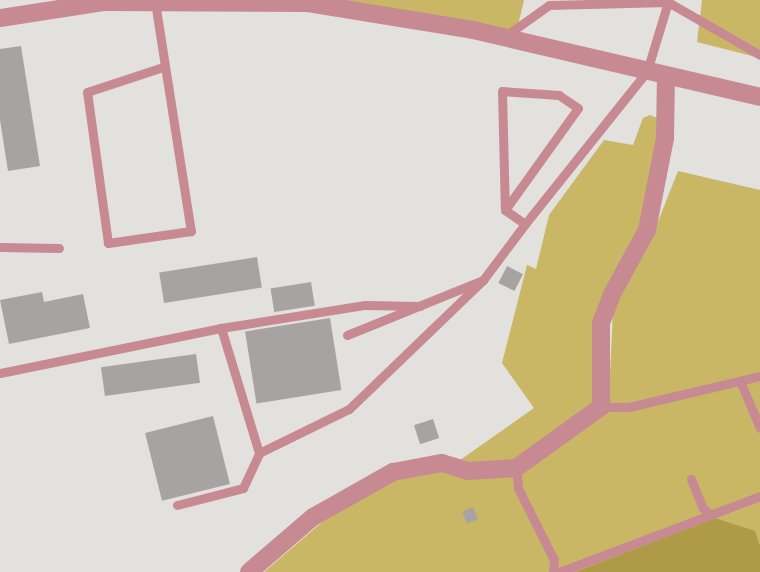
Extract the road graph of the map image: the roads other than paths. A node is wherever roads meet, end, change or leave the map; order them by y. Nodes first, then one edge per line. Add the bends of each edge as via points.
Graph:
1 (155, 0) edge
2 (668, 2) junction
3 (41, 6) edge
4 (0, 18) edge
5 (503, 38) junction
6 (760, 55) edge
7 (163, 67) junction
8 (648, 71) junction
9 (666, 76) junction
10 (760, 97) edge
11 (505, 210) junction
12 (525, 224) junction
13 (0, 247) edge
14 (59, 248) dead end
15 (483, 280) junction
16 (420, 306) junction
17 (220, 328) junction
18 (347, 335) dead end
19 (0, 373) edge
20 (760, 376) edge
21 (740, 381) junction
22 (601, 407) junction
23 (760, 428) edge
24 (259, 453) junction
25 (516, 468) junction
26 (691, 479) dead end
27 (760, 496) edge
28 (177, 505) dead end
29 (709, 513) junction
30 (249, 572) edge
31 (553, 572) edge
32 (559, 572) edge

1 - 3 street
1 - 5 street via 307,3
1 - 7 lane
2 - 5 lane via 550,5
2 - 6 lane
2 - 8 lane
3 - 4 street
5 - 8 street
7 - 7 lane via 191,231 108,243 87,92
8 - 9 street
8 - 12 lane
9 - 10 street
9 - 22 street via 665,138 647,230 601,323
11 - 11 lane via 502,92 559,95 578,108
11 - 12 lane
12 - 15 lane
13 - 14 lane
15 - 16 lane
15 - 24 lane via 349,409
16 - 17 lane via 365,305
16 - 18 lane
17 - 19 lane
17 - 24 lane
20 - 21 lane
21 - 22 lane via 629,407
21 - 23 lane
22 - 25 street
24 - 28 lane via 243,488
25 - 30 street via 468,471 442,463 393,472 313,517
25 - 31 lane via 517,488 554,560
26 - 29 lane via 702,508
27 - 29 lane
29 - 32 lane

